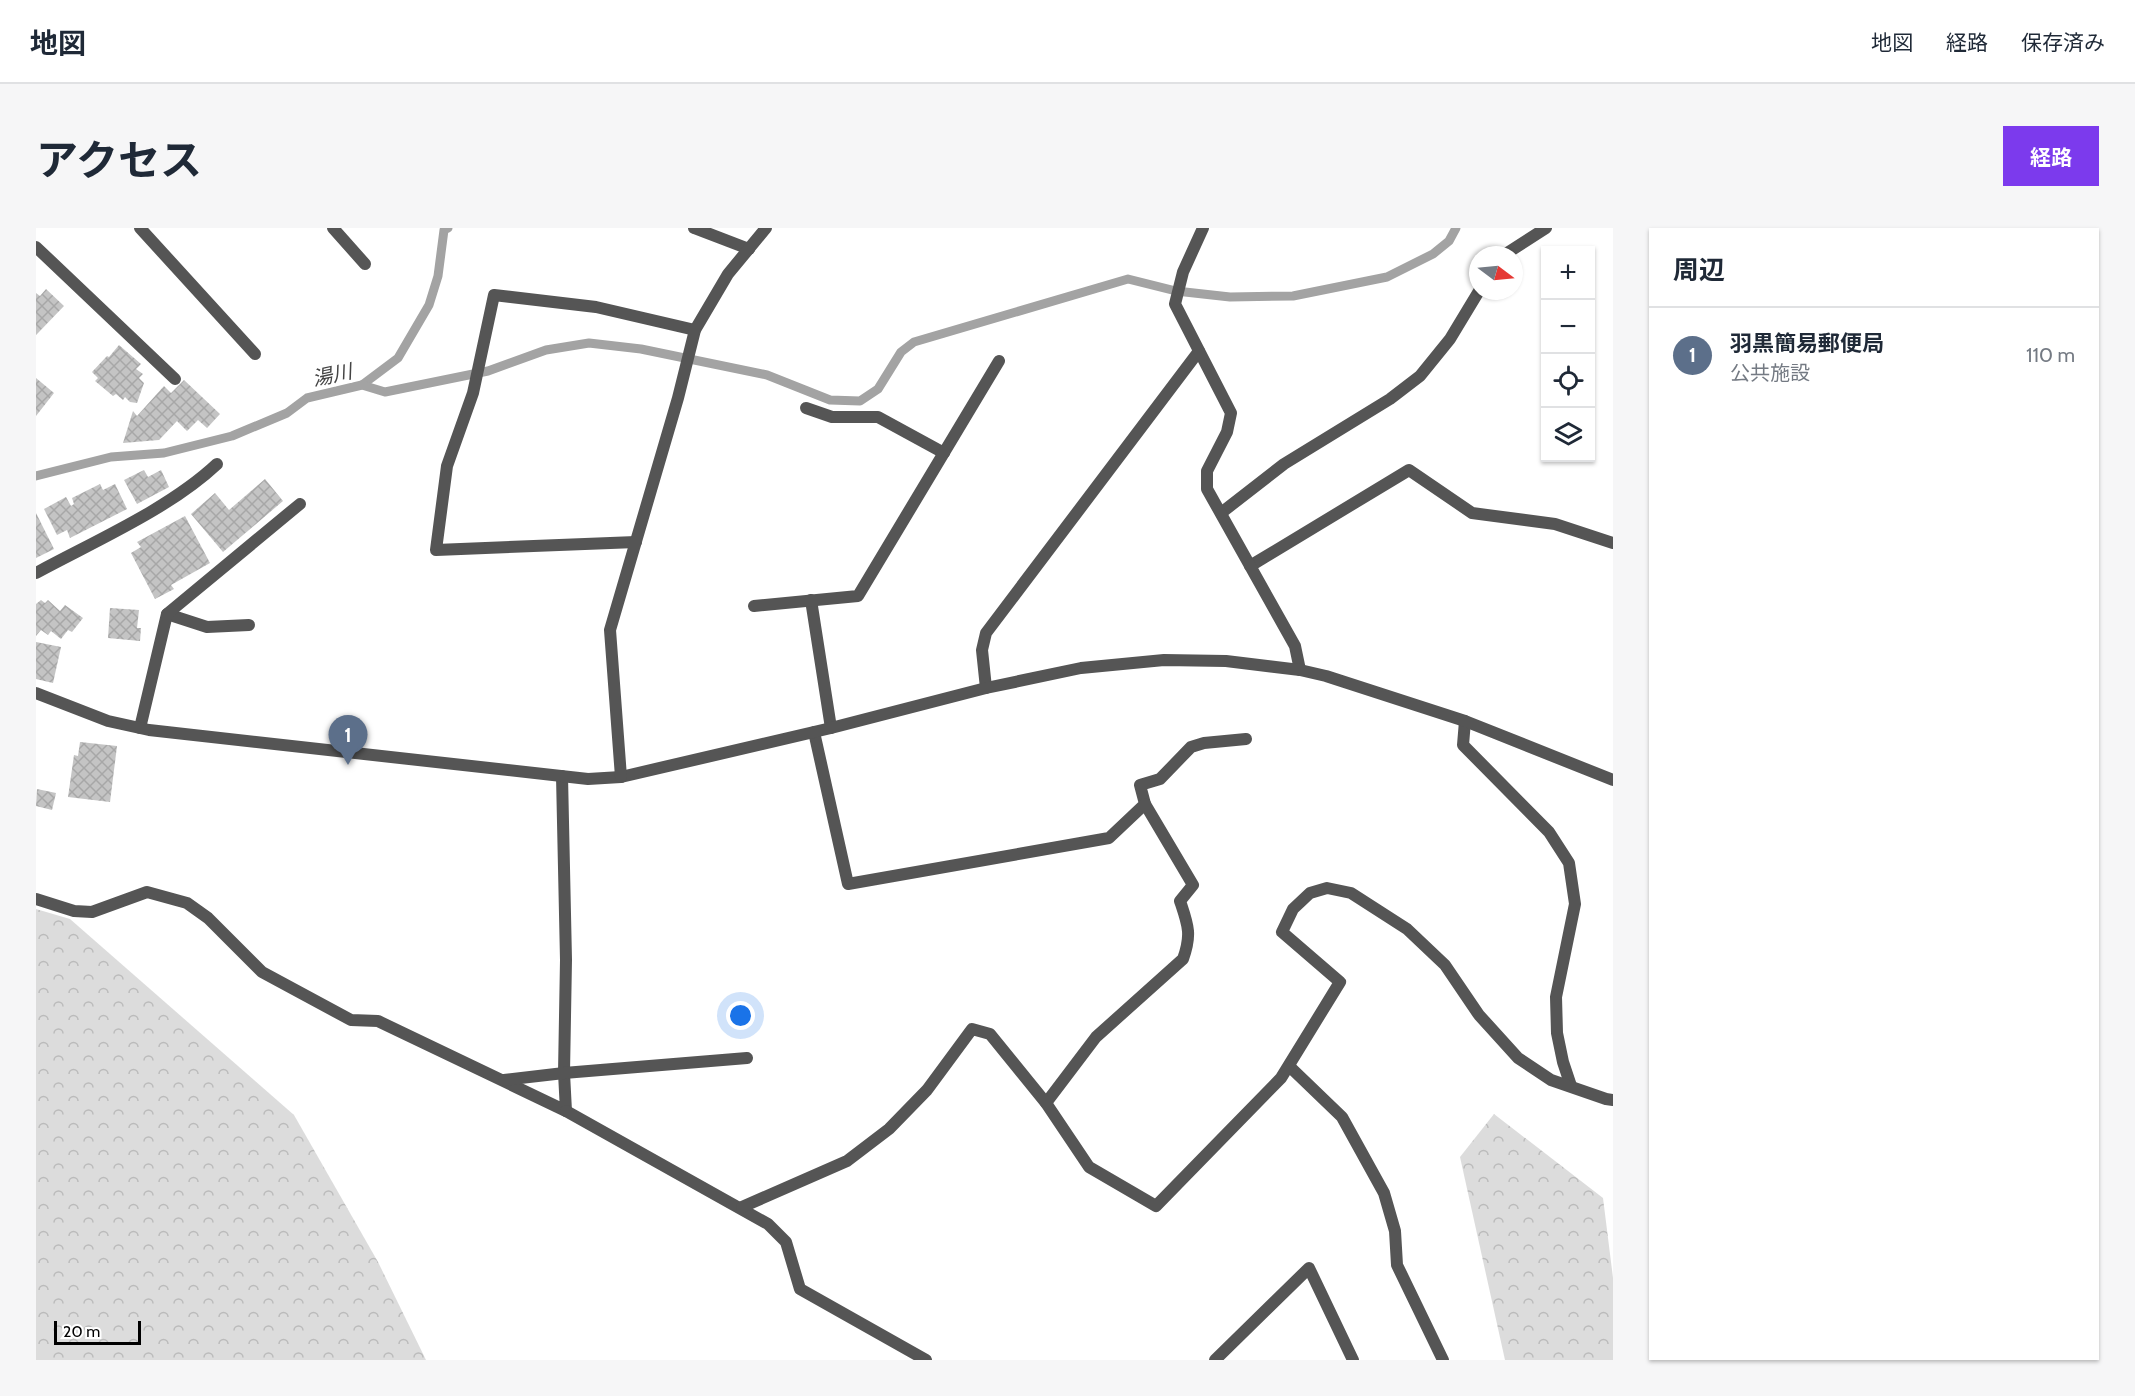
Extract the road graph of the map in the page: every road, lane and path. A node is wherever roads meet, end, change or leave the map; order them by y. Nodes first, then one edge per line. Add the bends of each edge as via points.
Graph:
1 (140, 228) edge
2 (333, 228) edge
3 (694, 228) edge
4 (766, 228) edge
5 (1203, 228) edge
6 (1546, 228) edge
7 (1518, 246) edge
8 (36, 247) edge
9 (749, 249) junction
10 (365, 264) dead end
11 (1474, 300) edge
12 (695, 330) junction
13 (1199, 351) junction
14 (255, 354) dead end
15 (999, 361) dead end
16 (175, 379) dead end
17 (806, 408) dead end
18 (944, 453) junction
19 (217, 464) dead end
20 (300, 504) dead end
21 (1221, 513) junction
22 (636, 542) junction
23 (1613, 543) edge
24 (1251, 566) junction
25 (36, 573) edge
26 (811, 600) junction
27 (754, 606) dead end
28 (167, 614) junction
29 (249, 625) dead end
30 (1300, 670) junction
31 (986, 688) junction
32 (36, 693) edge
33 (1465, 721) junction
34 (140, 728) junction
35 (831, 728) junction
36 (814, 732) junction
37 (1246, 739) dead end
38 (562, 776) junction
39 (621, 777) junction
40 (1613, 780) edge
41 (1145, 804) junction
42 (36, 899) edge
43 (747, 1058) dead end
44 (1289, 1066) junction
45 (564, 1073) junction
46 (503, 1080) junction
47 (1571, 1086) junction
48 (1613, 1100) edge
49 (1046, 1103) junction
50 (566, 1112) junction
51 (742, 1207) junction
52 (926, 1360) edge
53 (1215, 1360) edge
54 (1353, 1360) edge
55 (1443, 1360) edge

1 - 14 street
2 - 10 street
3 - 9 street
4 - 9 street
5 - 13 street via 1183,272 1175,304
6 - 7 street
8 - 16 street
9 - 12 street via 728,274
11 - 21 street via 1450,339 1420,376 1390,399 1284,464
12 - 22 street
12 - 22 street via 596,307 494,295 473,393 447,466 436,550
13 - 21 street via 1232,413 1207,471 1207,489
13 - 31 street via 986,633 982,650
15 - 18 street
17 - 18 street via 832,417 878,417
18 - 26 street via 858,596
19 - 25 street via 167,502
20 - 28 street
21 - 24 street
22 - 39 street via 610,630
23 - 24 street via 1556,524 1472,513 1409,470
24 - 30 street via 1295,646
26 - 27 street
26 - 35 street
28 - 29 street via 207,627
28 - 34 street
30 - 31 street via 1164,660 1081,668
30 - 33 street
31 - 35 street
32 - 34 street via 108,721
33 - 40 street
33 - 47 street via 1463,745 1549,832 1569,863 1575,904 1556,998 1557,1032
34 - 38 street
35 - 36 street
36 - 39 street
36 - 41 street via 848,884 1108,838
37 - 41 street via 1191,747 1160,779 1140,785
38 - 39 street
38 - 45 street
41 - 49 street via 1193,885 1180,901 1190,942 1183,959 1096,1037
42 - 46 street via 74,911 92,912 147,892 187,903 208,918 262,972 289,988 351,1020 378,1021
43 - 45 street
44 - 47 street via 1340,982 1282,932 1301,901 1310,893 1327,888 1351,893 1407,929 1445,965 1479,1015 1518,1058 1551,1080
44 - 49 street via 1156,1206 1089,1167
44 - 55 street via 1342,1117 1384,1193 1395,1231 1397,1265
45 - 46 street
45 - 50 street
46 - 50 street
47 - 48 street
49 - 51 street via 990,1034 972,1029 927,1090 889,1129 847,1161
50 - 51 street
51 - 52 street via 786,1242 800,1289
53 - 54 street via 1309,1268

